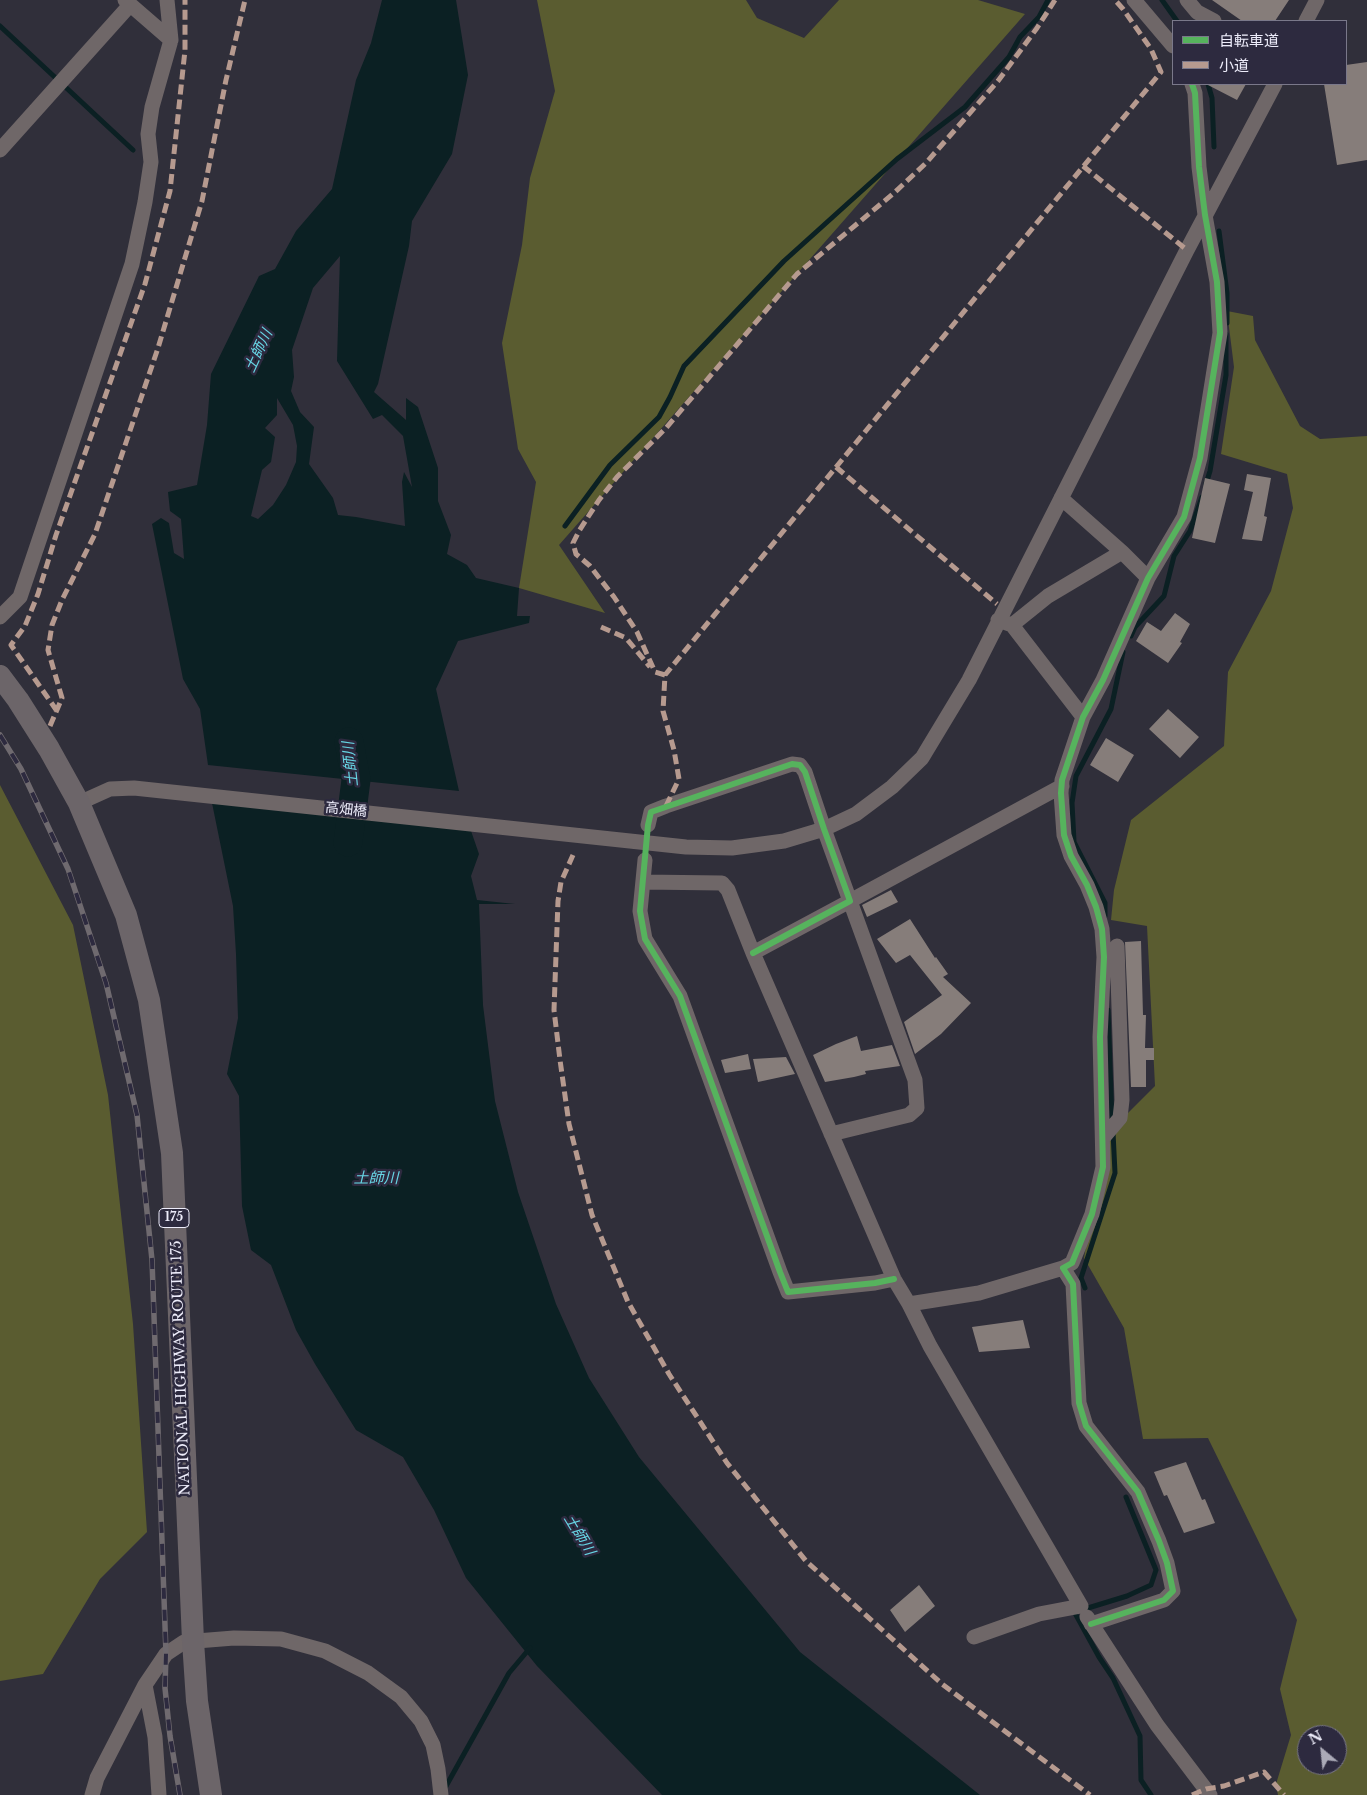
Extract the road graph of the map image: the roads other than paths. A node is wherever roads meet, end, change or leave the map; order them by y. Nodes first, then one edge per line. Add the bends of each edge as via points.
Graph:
1 (167, 0) edge
2 (1134, 0) edge
3 (1187, 0) edge
4 (1316, 0) edge
5 (128, 2) edge
6 (1212, 20) edge
7 (1306, 20) edge
8 (171, 40) junction
9 (1172, 45) edge
10 (1192, 85) edge
11 (1274, 85) edge
12 (0, 150) edge
13 (1205, 215) junction
14 (1061, 498) junction
15 (1122, 552) junction
16 (1148, 578) junction
17 (0, 617) edge
18 (1005, 622) junction
19 (0, 676) edge
20 (1083, 717) junction
21 (1062, 786) junction
22 (79, 803) junction
23 (648, 825) dead end
24 (824, 829) junction
25 (645, 860) dead end
26 (643, 882) junction
27 (850, 900) junction
28 (1117, 946) dead end
29 (753, 953) junction
30 (831, 1134) junction
31 (1103, 1138) junction
32 (1063, 1268) junction
33 (894, 1279) junction
34 (909, 1304) junction
35 (1081, 1606) junction
36 (1091, 1624) junction
37 (974, 1637) dead end
38 (193, 1641) junction
39 (145, 1685) junction
40 (92, 1795) edge
41 (159, 1795) edge
42 (212, 1795) edge
43 (441, 1795) edge
44 (1210, 1795) edge

1 - 8 street
2 - 9 street
3 - 6 street via 1197,12
4 - 7 street
5 - 8 street
5 - 12 street via 72,71
8 - 17 street via 152,108 146,202 132,264 20,597
10 - 13 street
11 - 13 street, 高畑橋
13 - 14 street, 高畑橋
13 - 16 street via 1218,282 1220,333 1200,458 1184,517
14 - 15 street
14 - 18 street, 高畑橋
15 - 16 street
15 - 18 street
16 - 20 street via 1104,680
18 - 20 street
18 - 24 street, 高畑橋 via 922,758 892,787 856,814
19 - 22 highway, NATIONAL HIGHWAY ROUTE 175 / 175 via 49,749
20 - 21 street
21 - 27 street
21 - 31 street via 1064,835 1096,907 1102,929 1104,957 1100,1038
22 - 24 street, 高畑橋 via 110,789 134,788 686,847 732,848 784,842
22 - 38 highway, NATIONAL HIGHWAY ROUTE 175 / 175 via 126,915 149,1000 172,1153
23 - 24 street via 651,812 792,764 800,765 805,772
24 - 27 street
25 - 26 street
26 - 29 street via 722,883 728,890
26 - 33 street via 640,912 645,939 680,996 788,1292
27 - 29 street
27 - 30 street via 915,1080 917,1108 909,1116
28 - 31 street via 1122,1100 1120,1118
29 - 30 street
30 - 33 street
31 - 32 street via 1103,1167 1092,1214 1072,1263
32 - 34 street via 979,1293
32 - 36 street via 1073,1284 1079,1402 1086,1426 1138,1492 1167,1563 1173,1591 1164,1600
33 - 34 street
34 - 35 street via 930,1346
35 - 36 street
35 - 37 street via 1040,1614
36 - 44 street via 1157,1725
38 - 39 street via 184,1642 166,1654
38 - 42 highway, NATIONAL HIGHWAY ROUTE 175 / 175 via 197,1701
38 - 43 street via 281,1639 325,1650 368,1673 400,1697 421,1721 433,1745
39 - 40 street via 97,1778
39 - 41 street via 155,1737

